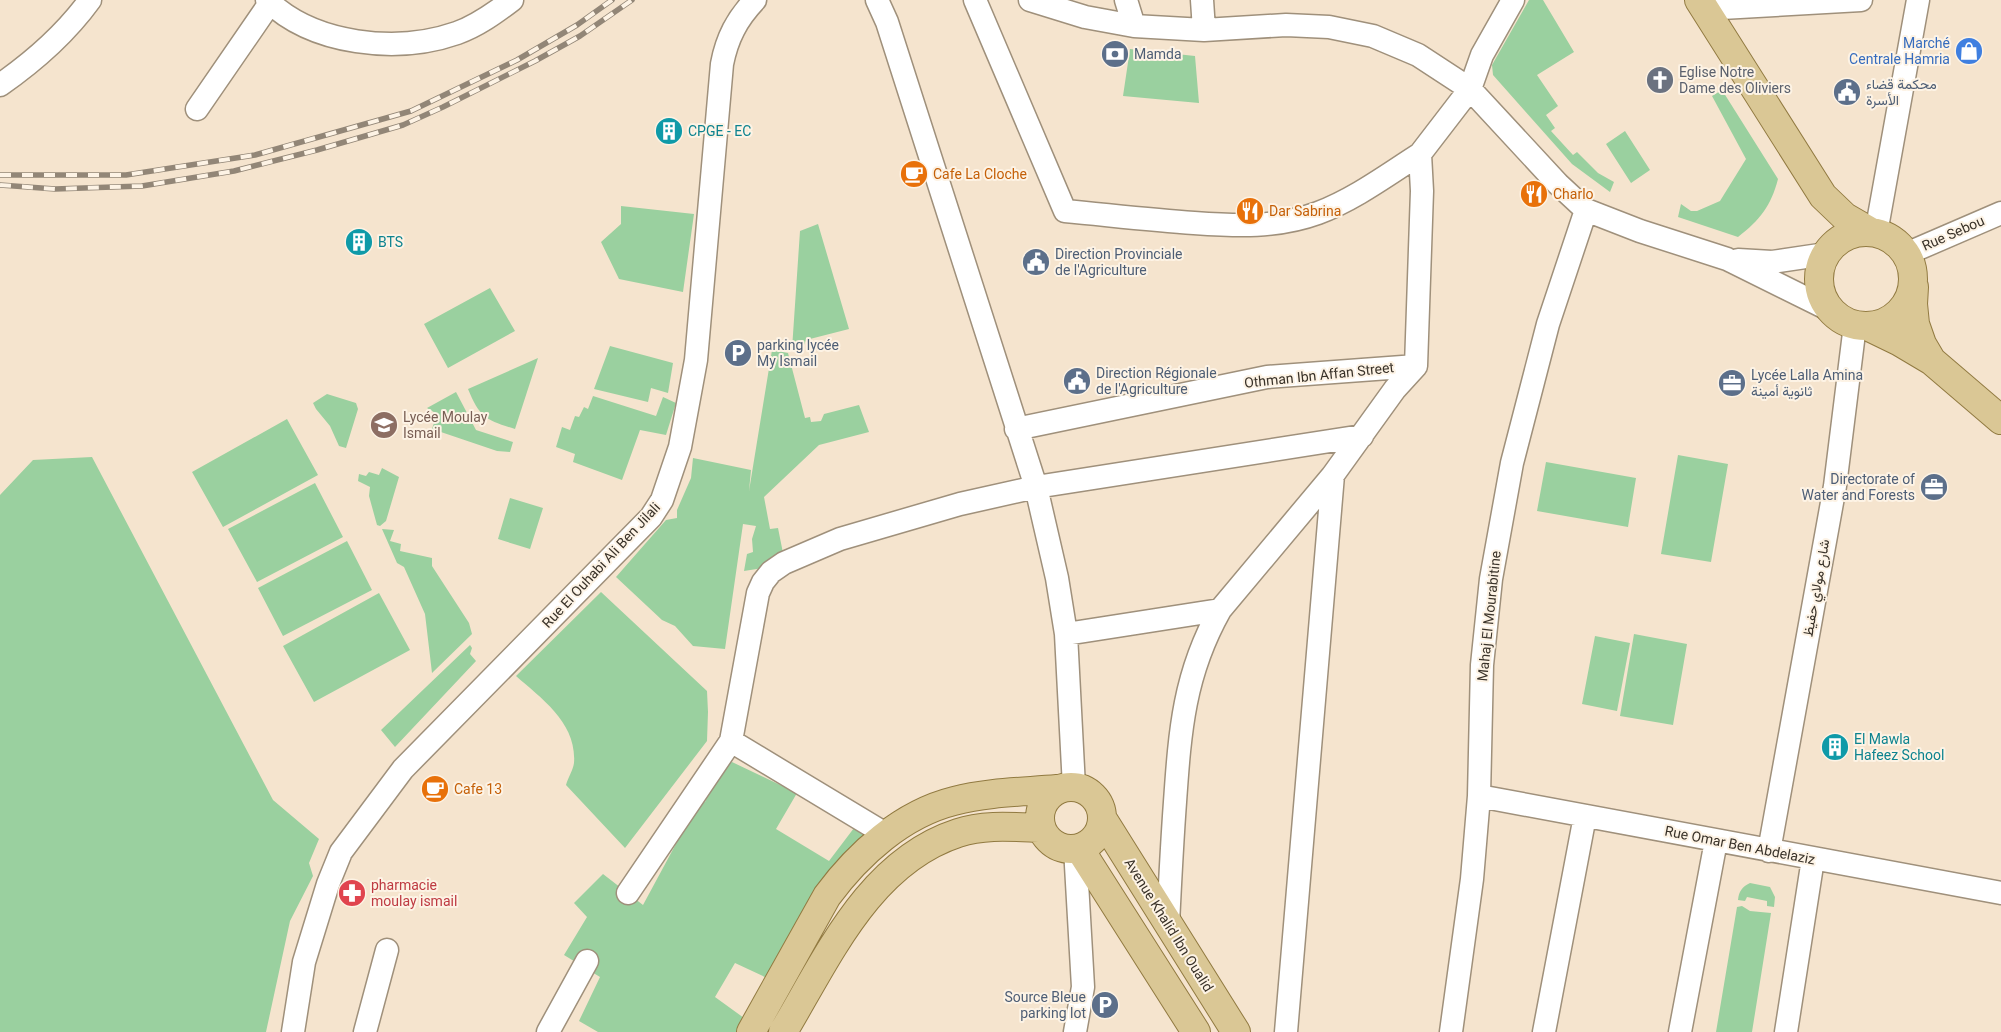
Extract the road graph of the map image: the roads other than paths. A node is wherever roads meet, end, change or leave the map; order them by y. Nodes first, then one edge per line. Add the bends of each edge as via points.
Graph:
1 (90, 0) edge
2 (512, 0) edge
3 (755, 0) edge
4 (877, 0) edge
5 (887, 0) edge
6 (975, 0) edge
7 (1030, 0) edge
8 (1126, 0) edge
9 (1202, 0) edge
10 (1513, 0) edge
11 (1861, 0) edge
12 (1918, 0) edge
13 (268, 2) edge
14 (1702, 4) edge
15 (887, 22) junction
16 (1134, 26) junction
17 (1204, 30) junction
18 (0, 85) edge
19 (1470, 90) junction
20 (197, 109) dead end
21 (1420, 154) junction
22 (1822, 196) junction
23 (1586, 210) junction
24 (2001, 213) edge
25 (1873, 233) junction
26 (1826, 254) junction
27 (1906, 254) junction
28 (1727, 259) junction
29 (1914, 283) junction
30 (1832, 311) junction
31 (1861, 325) junction
32 (1932, 361) junction
33 (1416, 366) junction
34 (2001, 420) edge
35 (1016, 429) junction
36 (1362, 436) junction
37 (1334, 475) junction
38 (1036, 487) junction
39 (1220, 610) junction
40 (1066, 634) junction
41 (731, 741) junction
42 (1066, 788) junction
43 (1479, 796) junction
44 (1585, 816) junction
45 (1102, 818) junction
46 (1041, 828) junction
47 (887, 835) junction
48 (1716, 841) junction
49 (1077, 848) junction
50 (1769, 851) junction
51 (1814, 859) junction
52 (628, 893) dead end
53 (2001, 894) edge
54 (1168, 924) junction
55 (387, 950) dead end
56 (587, 961) dead end
57 (293, 1032) edge
58 (365, 1032) edge
59 (548, 1032) edge
60 (751, 1032) edge
61 (783, 1032) edge
62 (1075, 1032) edge
63 (1196, 1032) edge
64 (1236, 1032) edge
65 (1286, 1032) edge
66 (1450, 1032) edge
67 (1544, 1032) edge
68 (1680, 1032) edge
69 (1786, 1032) edge

1 - 18 street via 36,58
2 - 13 street via 486,19 458,33 429,41 383,44 344,40 323,33
3 - 57 street, Rue El Ouhabi Ali Ben Jilali via 730,34 722,64 696,360 680,447 662,500 651,516 403,769 341,852 304,962
4 - 15 street
5 - 15 street
6 - 21 street via 1065,211 1246,226 1280,223 1334,207
7 - 16 street via 1085,18
8 - 16 street
9 - 17 street
10 - 19 street via 1482,55
11 - 14 street
12 - 25 street
13 - 20 street
14 - 22 main road
15 - 35 street
16 - 17 street
17 - 19 street via 1286,25 1329,27 1373,36 1418,55
19 - 21 street
19 - 23 street via 1539,165
21 - 33 street via 1422,192
22 - 25 main road via 1845,217
22 - 26 main road via 1828,225
23 - 28 street
23 - 43 street, Mahaj El Mourabitine via 1548,324 1512,464 1500,526 1482,665
24 - 27 street, Rue Sebou
25 - 26 main road via 1850,235 1832,246
25 - 27 main road via 1898,244
26 - 28 street via 1772,262
26 - 30 main road via 1821,265 1820,290
27 - 29 main road
28 - 30 street
29 - 31 main road via 1906,305 1898,314 1889,320
29 - 32 main road via 1916,324
30 - 31 main road via 1842,320
31 - 32 main road
31 - 50 street, شارع مولاي حفيظ
32 - 34 main road
33 - 35 street, Othman Ibn Affan Street via 1267,377
33 - 36 street via 1394,389
35 - 38 street
36 - 37 street
36 - 38 street
37 - 39 street
37 - 65 street
38 - 40 street
38 - 41 street via 960,504 840,540 784,563 771,572 758,593
39 - 40 street
39 - 54 street via 1197,658 1184,706
40 - 42 street
41 - 47 street
41 - 52 street
42 - 45 main road, Avenue Khalid Ibn Oualid via 1082,789 1094,797
42 - 46 main road via 1044,801 1040,810
42 - 47 main road via 953,801 922,812
43 - 44 street, Rue Omar Ben Abdelaziz
43 - 66 street, Mahaj El Mourabitine via 1472,879
44 - 48 street, Rue Omar Ben Abdelaziz
44 - 67 street
45 - 49 main road via 1098,833
45 - 54 main road, Avenue Khalid Ibn Oualid
46 - 49 main road via 1056,845
46 - 61 main road via 987,827 958,832 930,844 902,863 863,902
47 - 60 main road via 842,876 827,896
48 - 50 street, Rue Omar Ben Abdelaziz
48 - 68 street
49 - 62 street via 1083,987
49 - 63 main road
50 - 51 street, Rue Omar Ben Abdelaziz
51 - 53 street, Rue Omar Ben Abdelaziz
51 - 69 street
54 - 64 main road, Avenue Khalid Ibn Oualid
55 - 58 street
56 - 59 street

